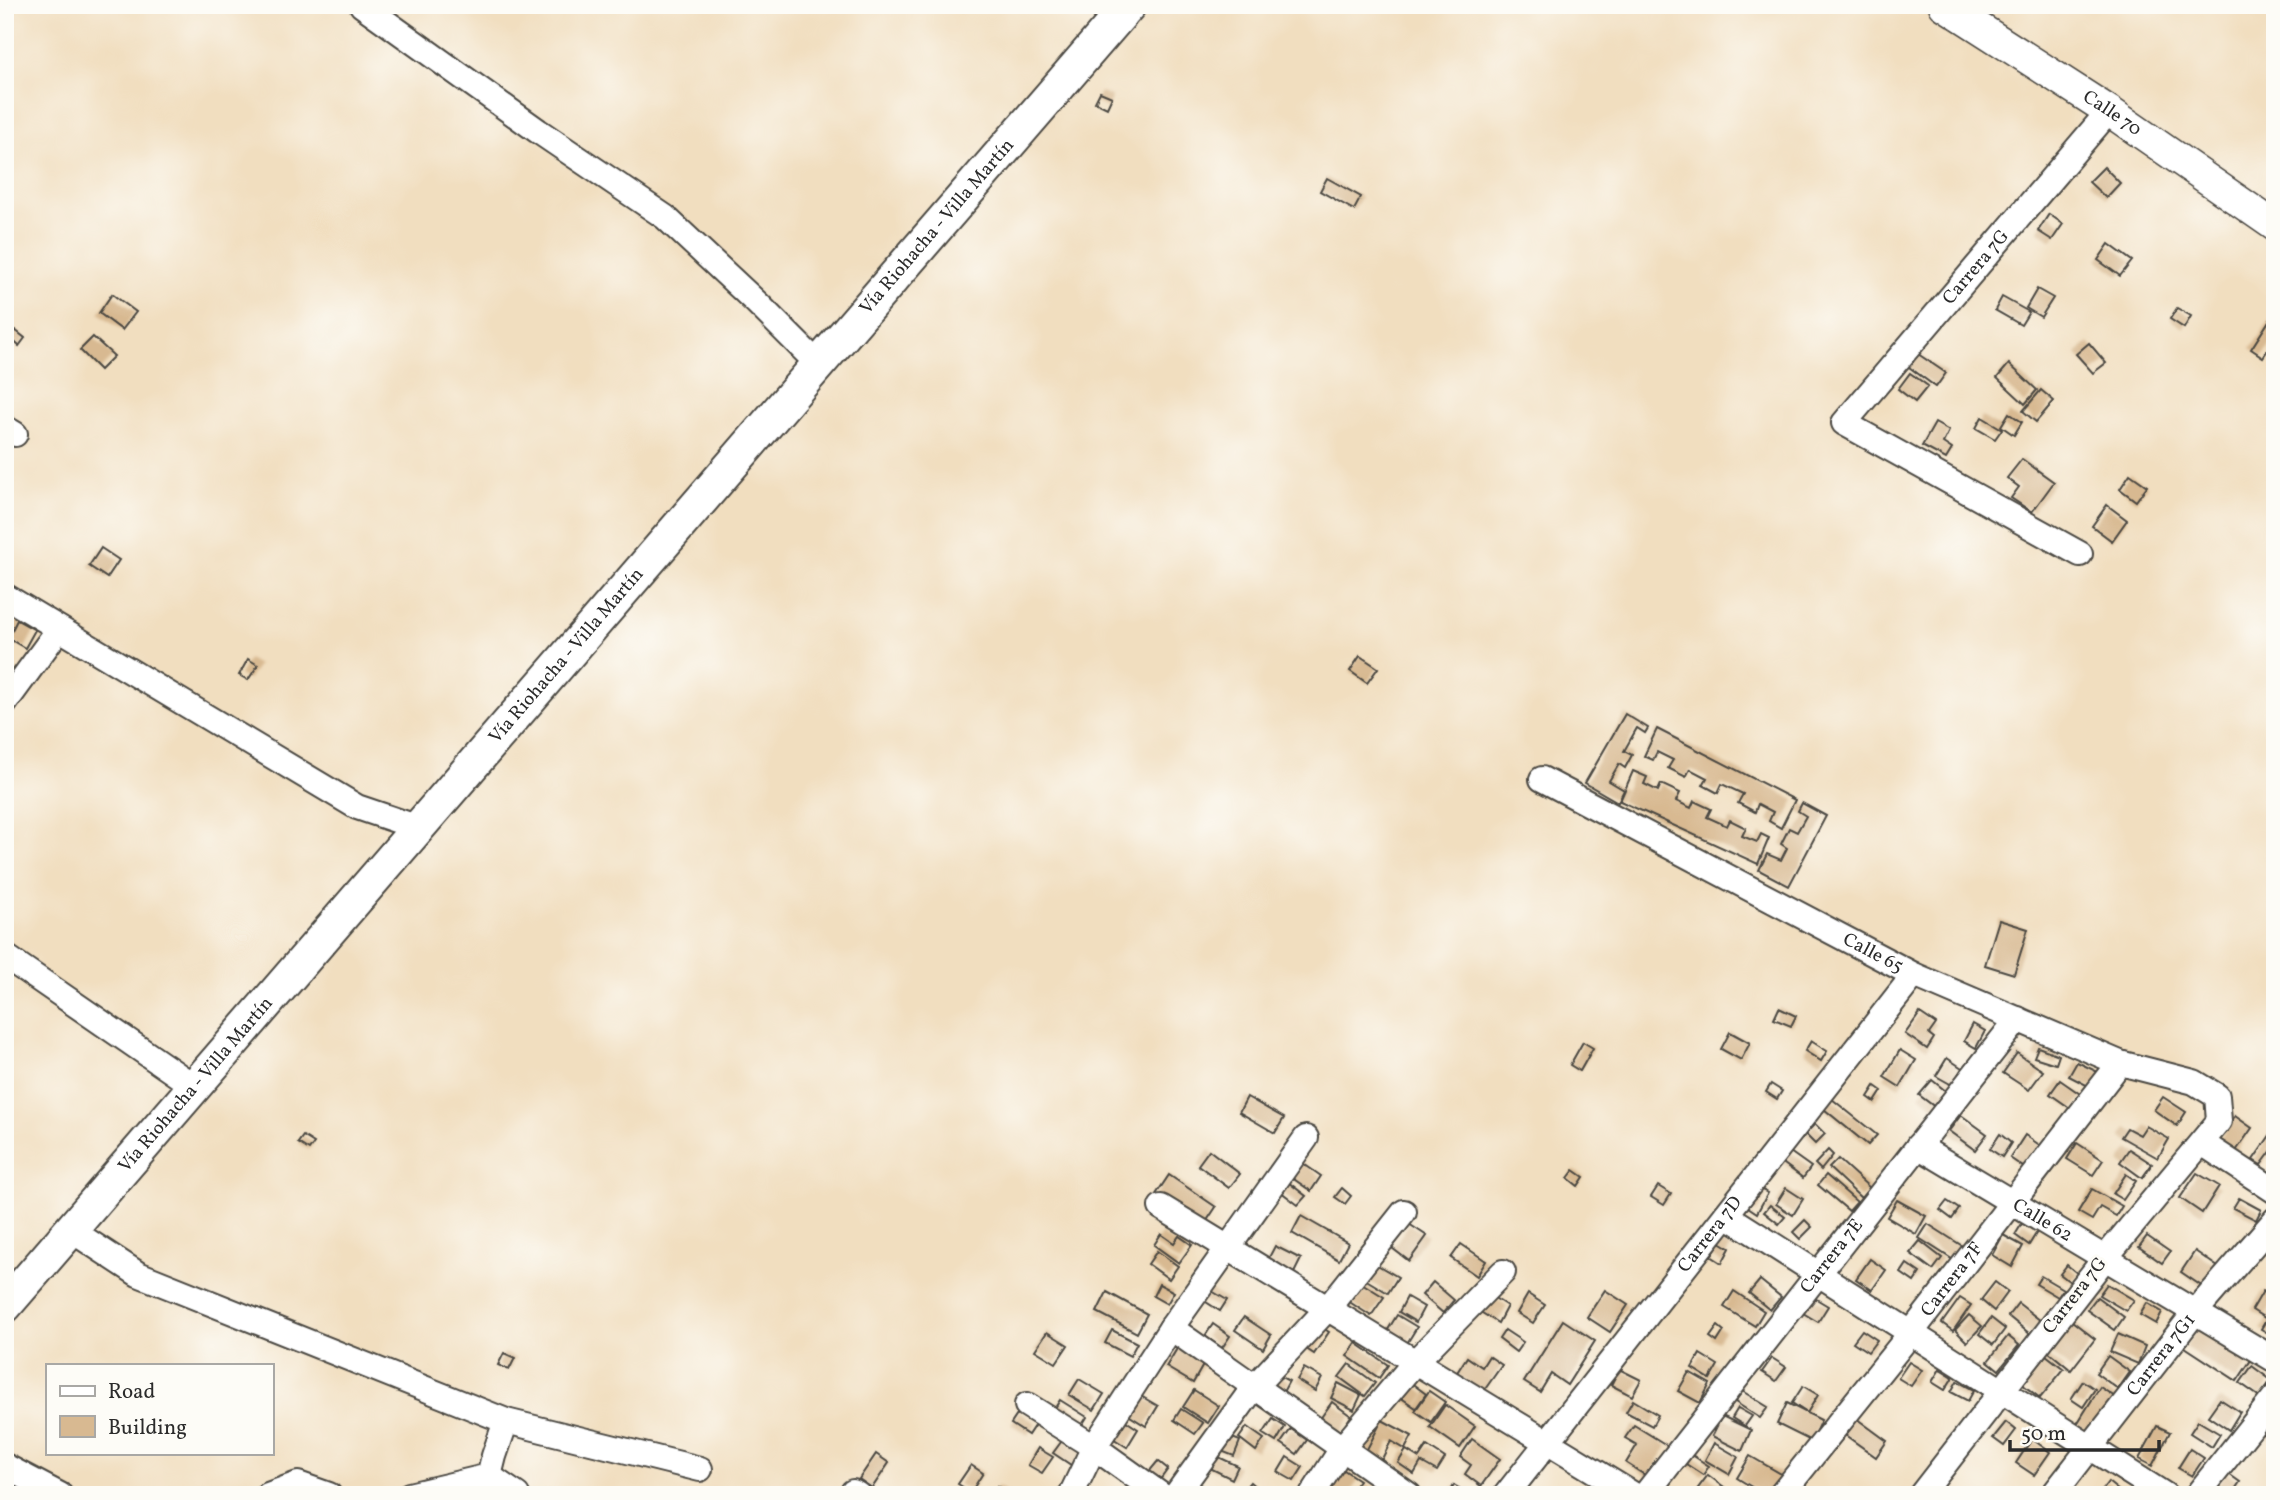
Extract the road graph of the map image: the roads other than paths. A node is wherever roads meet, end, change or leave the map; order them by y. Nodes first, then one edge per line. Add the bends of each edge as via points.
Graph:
1 (362, 5) edge
2 (1129, 5) edge
3 (1944, 5) edge
4 (2109, 111) junction
5 (2275, 226) edge
6 (818, 363) junction
7 (2080, 554) dead end
8 (5, 596) edge
9 (59, 629) junction
10 (5, 703) edge
11 (1542, 779) dead end
12 (419, 828) junction
13 (5, 956) edge
14 (1914, 975) junction
15 (2018, 1018) junction
16 (2120, 1063) junction
17 (195, 1087) junction
18 (2217, 1096) joint
19 (1306, 1138) dead end
20 (2202, 1143) junction
21 (1917, 1146) junction
22 (2275, 1191) edge
23 (2013, 1203) junction
24 (1161, 1207) dead end
25 (1404, 1212) dead end
26 (1726, 1215) junction
27 (2275, 1220) edge
28 (71, 1230) junction
29 (1230, 1248) junction
30 (2105, 1258) junction
31 (1503, 1272) dead end
32 (1818, 1274) junction
33 (5, 1306) edge
34 (1328, 1308) junction
35 (2196, 1311) junction
36 (1171, 1328) junction
37 (1911, 1334) junction
38 (2275, 1360) edge
39 (1415, 1362) junction
40 (1254, 1387) junction
41 (2001, 1391) junction
42 (2275, 1396) edge
43 (1027, 1405) dead end
44 (506, 1421) junction
45 (1549, 1442) junction
46 (1094, 1447) junction
47 (1343, 1447) junction
48 (2088, 1448) junction
49 (5, 1466) edge
50 (700, 1469) dead end
51 (489, 1476) junction
52 (60, 1495) edge
53 (268, 1495) edge
54 (329, 1495) edge
55 (409, 1495) edge
56 (517, 1495) edge
57 (1071, 1495) edge
58 (1161, 1495) edge
59 (1176, 1495) edge
60 (1312, 1495) edge
61 (1409, 1495) edge
62 (1506, 1495) edge
63 (1634, 1495) edge
64 (1645, 1495) edge
65 (1781, 1495) edge
66 (1921, 1495) edge
67 (2053, 1495) edge
68 (2165, 1495) edge
69 (2197, 1495) edge

1 - 6 street via 665,217
2 - 6 main road, Vía Riohacha - Villa Martín
3 - 4 street, Calle 70
4 - 5 street, Calle 70
4 - 7 street, Carrera 7G via 1844,423
6 - 12 main road, Vía Riohacha - Villa Martín
8 - 9 street
9 - 10 street
9 - 12 street via 357,807
11 - 14 street, Calle 65
12 - 17 main road, Vía Riohacha - Villa Martín
13 - 17 street
14 - 15 street, Calle 65
14 - 26 street, Carrera 7D
15 - 16 street, Calle 65
15 - 21 street, Carrera 7E
16 - 18 street, Calle 65 via 2194,1082
16 - 23 street, Carrera 7F
17 - 28 main road, Vía Riohacha - Villa Martín
18 - 20 street, Carrera 7G via 2219,1121
19 - 29 street
20 - 22 street
20 - 30 street, Carrera 7G
21 - 23 street, Calle 62
21 - 32 street, Carrera 7E
23 - 30 street, Calle 62
23 - 37 street, Carrera 7F
24 - 29 street
25 - 34 street
26 - 32 street
26 - 45 street, Carrera 7D
27 - 35 street, Carrera 7G1
28 - 33 main road, Vía Riohacha - Villa Martín
28 - 44 street via 138,1274
29 - 34 street
29 - 36 street
30 - 35 street, Calle 62
30 - 41 street, Carrera 7G
31 - 39 street
32 - 37 street
32 - 64 street, Carrera 7E
34 - 39 street
34 - 40 street
35 - 38 street, Calle 62
35 - 48 street, Carrera 7G1
36 - 40 street
36 - 46 street
37 - 41 street
37 - 65 street, Carrera 7F
39 - 45 street
39 - 47 street
40 - 47 street
40 - 59 street
41 - 48 street
41 - 66 street, Carrera 7G
42 - 69 street
43 - 46 street
44 - 50 street
44 - 51 street
45 - 62 street, Carrera 7D
45 - 63 street
46 - 57 street
46 - 58 street
47 - 60 street
47 - 61 street
48 - 67 street, Carrera 7G1
48 - 68 street
49 - 52 street
51 - 55 street
51 - 56 street
53 - 54 street via 298,1483

